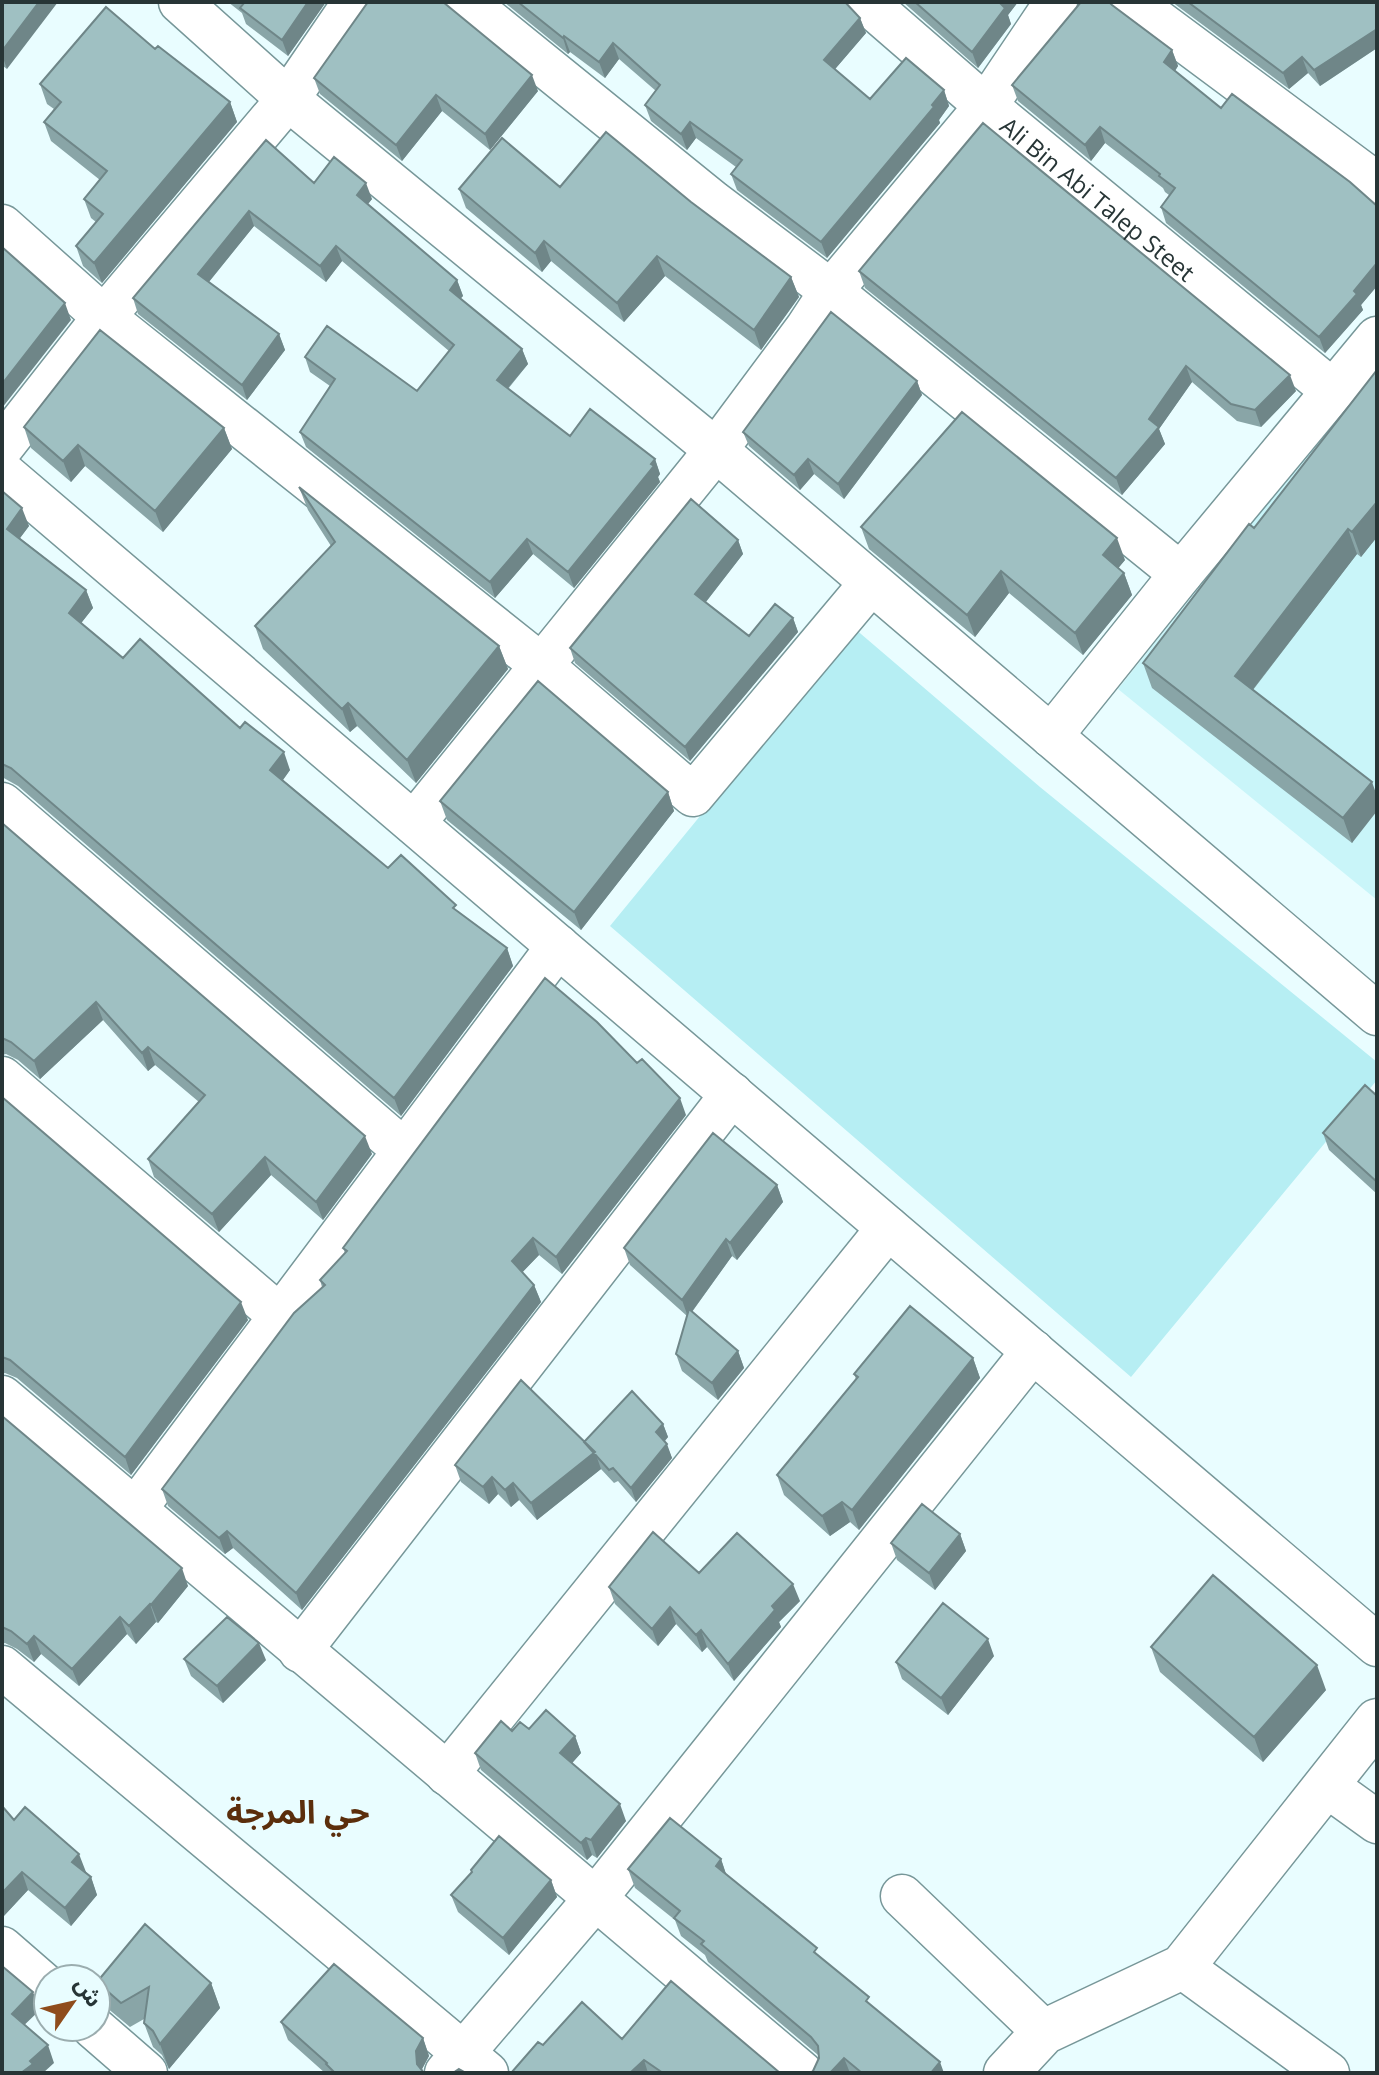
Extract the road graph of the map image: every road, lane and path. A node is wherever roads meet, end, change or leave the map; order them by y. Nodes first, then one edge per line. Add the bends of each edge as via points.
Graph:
1 (180, 2) edge
2 (358, 2) edge
3 (466, 2) edge
4 (866, 2) edge
5 (1056, 2) edge
6 (1132, 2) edge
7 (288, 99) junction
8 (986, 106) junction
9 (1377, 184) edge
10 (2, 226) edge
11 (831, 291) junction
12 (104, 317) junction
13 (1377, 338) edge
14 (1333, 391) junction
15 (2, 447) edge
16 (716, 450) junction
17 (2, 472) edge
18 (1181, 574) junction
19 (871, 583) junction
20 (540, 664) junction
21 (1051, 736) junction
22 (2, 804) edge
23 (414, 823) junction
24 (558, 946) junction
25 (1377, 1014) edge
26 (2, 1078) edge
27 (732, 1094) junction
28 (405, 1151) junction
29 (888, 1228) junction
30 (280, 1316) junction
31 (1033, 1351) junction
32 (2, 1397) edge
33 (134, 1511) junction
34 (1377, 1645) edge
35 (300, 1651) junction
36 (2, 1667) edge
37 (1377, 1721) edge
38 (447, 1774) junction
39 (1327, 1786) junction
40 (1377, 1822) edge
41 (902, 1896) dead end
42 (595, 1899) junction
43 (2, 1948) edge
44 (1182, 1967) junction
45 (32, 1974) edge
46 (1044, 2032) junction
47 (111, 2043) edge
48 (465, 2066) edge
49 (140, 2069) edge
50 (802, 2073) edge
51 (1006, 2073) edge
52 (1328, 2073) edge

1 - 7 street
2 - 7 street
3 - 11 street
4 - 8 street, Ali Bin Abi Talep Steet
5 - 8 street
6 - 9 street
7 - 12 street
7 - 16 street
8 - 11 street
8 - 14 street, Ali Bin Abi Talep Steet
10 - 12 street
11 - 16 street
11 - 18 street
12 - 15 street
12 - 20 street
13 - 14 street
14 - 18 street
16 - 19 street
16 - 20 street
17 - 23 street
18 - 21 street
19 - 20 street via 693,795
19 - 21 street
20 - 23 street
21 - 25 street
22 - 28 street
23 - 24 street
24 - 27 street
24 - 28 street
26 - 30 street
27 - 29 street
27 - 35 street
28 - 30 street
29 - 31 street
29 - 38 street
30 - 33 street
31 - 34 street
31 - 42 street
32 - 33 street
33 - 35 street
35 - 38 street
36 - 48 street
37 - 39 street
38 - 42 street
39 - 40 street
39 - 44 street
41 - 46 street
42 - 48 street
42 - 50 street
43 - 45 street
44 - 46 street
44 - 52 street
46 - 51 street
47 - 49 street

